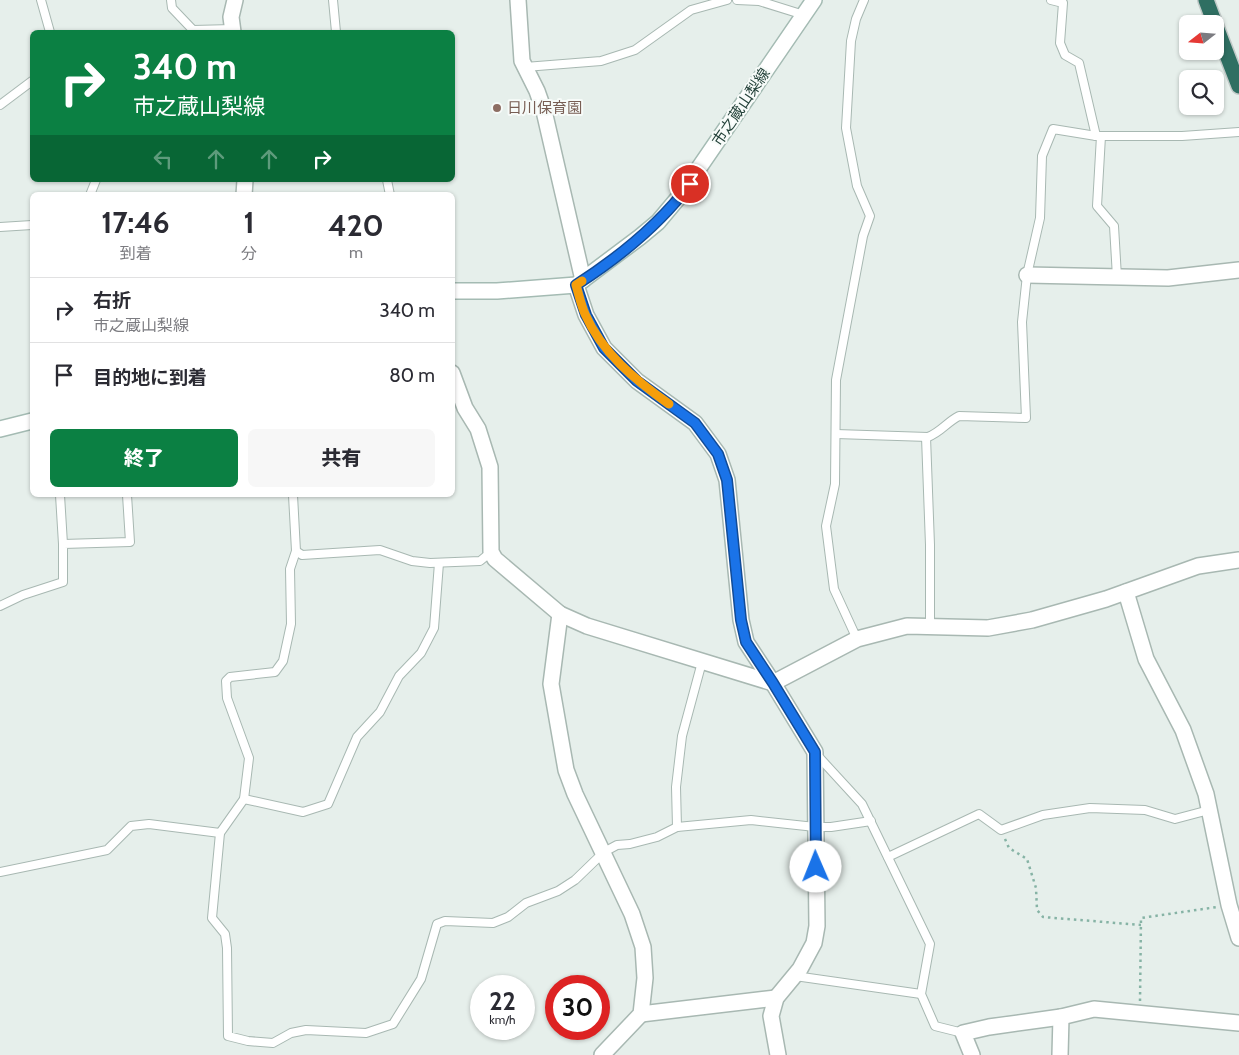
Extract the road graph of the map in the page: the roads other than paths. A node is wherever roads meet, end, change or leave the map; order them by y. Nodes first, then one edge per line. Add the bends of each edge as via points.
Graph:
1 (41, 0) edge
2 (171, 0) edge
3 (236, 0) edge
4 (333, 0) edge
5 (518, 0) edge
6 (727, 0) edge
7 (737, 0) edge
8 (814, 0) edge
9 (864, 0) edge
10 (1051, 0) edge
11 (1206, 0) edge
12 (804, 15) junction
13 (1212, 15) edge
14 (188, 29) edge
15 (49, 30) edge
16 (233, 30) edge
17 (336, 30) edge
18 (1224, 47) edge
19 (525, 67) junction
20 (30, 83) edge
21 (1239, 86) edge
22 (0, 106) edge
23 (1239, 132) edge
24 (1098, 136) junction
25 (30, 225) edge
26 (0, 227) edge
27 (1239, 270) edge
28 (1027, 276) junction
29 (1118, 277) junction
30 (580, 282) junction
31 (455, 291) edge
32 (455, 380) edge
33 (30, 422) edge
34 (0, 429) edge
35 (836, 434) junction
36 (926, 437) junction
37 (60, 497) edge
38 (127, 497) edge
39 (293, 497) edge
40 (63, 544) junction
41 (296, 551) junction
42 (491, 552) junction
43 (1239, 560) edge
44 (439, 563) junction
45 (1126, 592) junction
46 (0, 606) edge
47 (560, 614) junction
48 (930, 626) junction
49 (858, 639) junction
50 (702, 662) junction
51 (773, 683) junction
52 (815, 752) junction
53 (244, 799) junction
54 (1209, 810) junction
55 (871, 821) junction
56 (677, 827) junction
57 (815, 827) junction
58 (220, 834) junction
59 (604, 852) junction
60 (888, 857) junction
61 (0, 872) edge
62 (1239, 938) edge
63 (794, 976) junction
64 (921, 994) junction
65 (776, 998) junction
66 (641, 1014) junction
67 (1061, 1017) junction
68 (1239, 1023) edge
69 (963, 1033) junction
70 (602, 1055) edge
71 (778, 1055) edge
72 (972, 1055) edge
73 (1060, 1055) edge

1 - 15 lane
2 - 14 lane via 172,8
3 - 16 street via 231,17
4 - 17 lane
5 - 19 street
6 - 19 lane via 691,10 635,50 601,61
7 - 12 lane via 759,1
8 - 12 street, 市之蔵山梨線
9 - 35 lane via 851,40 846,128 857,186 870,216 863,236 836,380
10 - 24 lane via 1064,3 1060,43 1065,55 1079,63
11 - 13 highway
12 - 30 street, 市之蔵山梨線 via 680,198 658,222
14 - 16 lane
18 - 21 highway
19 - 30 street via 544,110
20 - 22 lane
23 - 24 lane
24 - 28 lane via 1053,129 1042,156 1040,218
24 - 29 lane via 1097,206 1114,226
25 - 26 lane
27 - 29 street via 1168,278
28 - 29 street
28 - 36 lane via 1022,322 1026,418 958,416 938,434
30 - 31 street via 497,291
30 - 51 street via 586,315 604,348 637,381 695,423 718,454 727,480 746,642
32 - 42 street via 465,408 478,429 490,467
33 - 34 street
35 - 36 lane
35 - 49 lane via 835,484 826,526 834,589
36 - 48 lane
37 - 40 lane
38 - 40 lane via 130,542
39 - 41 lane
40 - 46 lane via 63,582
41 - 44 lane via 302,555 380,550 412,561
41 - 53 lane via 290,570 290,624 283,661 275,672 226,681 227,698 249,758
42 - 44 lane via 480,561
42 - 47 street
43 - 45 street via 1198,566
44 - 53 lane via 434,628 421,653 399,676 380,712 357,736 328,804 303,812
45 - 48 street via 1032,620 988,628
45 - 54 street via 1146,658 1183,730
47 - 50 street via 587,626
47 - 59 street via 551,684 566,770
48 - 49 street via 907,626
49 - 51 street
50 - 51 street
50 - 56 lane via 682,736 676,787
51 - 52 street
52 - 55 lane via 862,804
52 - 57 street
53 - 58 lane
54 - 60 lane via 1175,818 1145,810 1090,808 1043,815 1002,830 979,814
54 - 62 street
55 - 57 lane
55 - 60 lane
56 - 57 lane via 751,820
56 - 59 lane
57 - 63 street via 817,926 814,943
58 - 59 lane via 212,918 225,934 227,948 228,1036 273,1043 291,1033 306,1030 366,1033 392,1024 420,979 437,924 445,921 493,923 508,917 526,903 558,892
58 - 61 lane via 149,824 130,826 107,850
59 - 66 street via 643,947 645,978
60 - 64 lane via 930,944
63 - 64 lane
63 - 65 street
64 - 69 lane via 935,1026
65 - 66 street
65 - 71 street via 771,1016
66 - 70 street
67 - 68 street via 1094,1009
67 - 69 street
67 - 73 street
69 - 72 street

